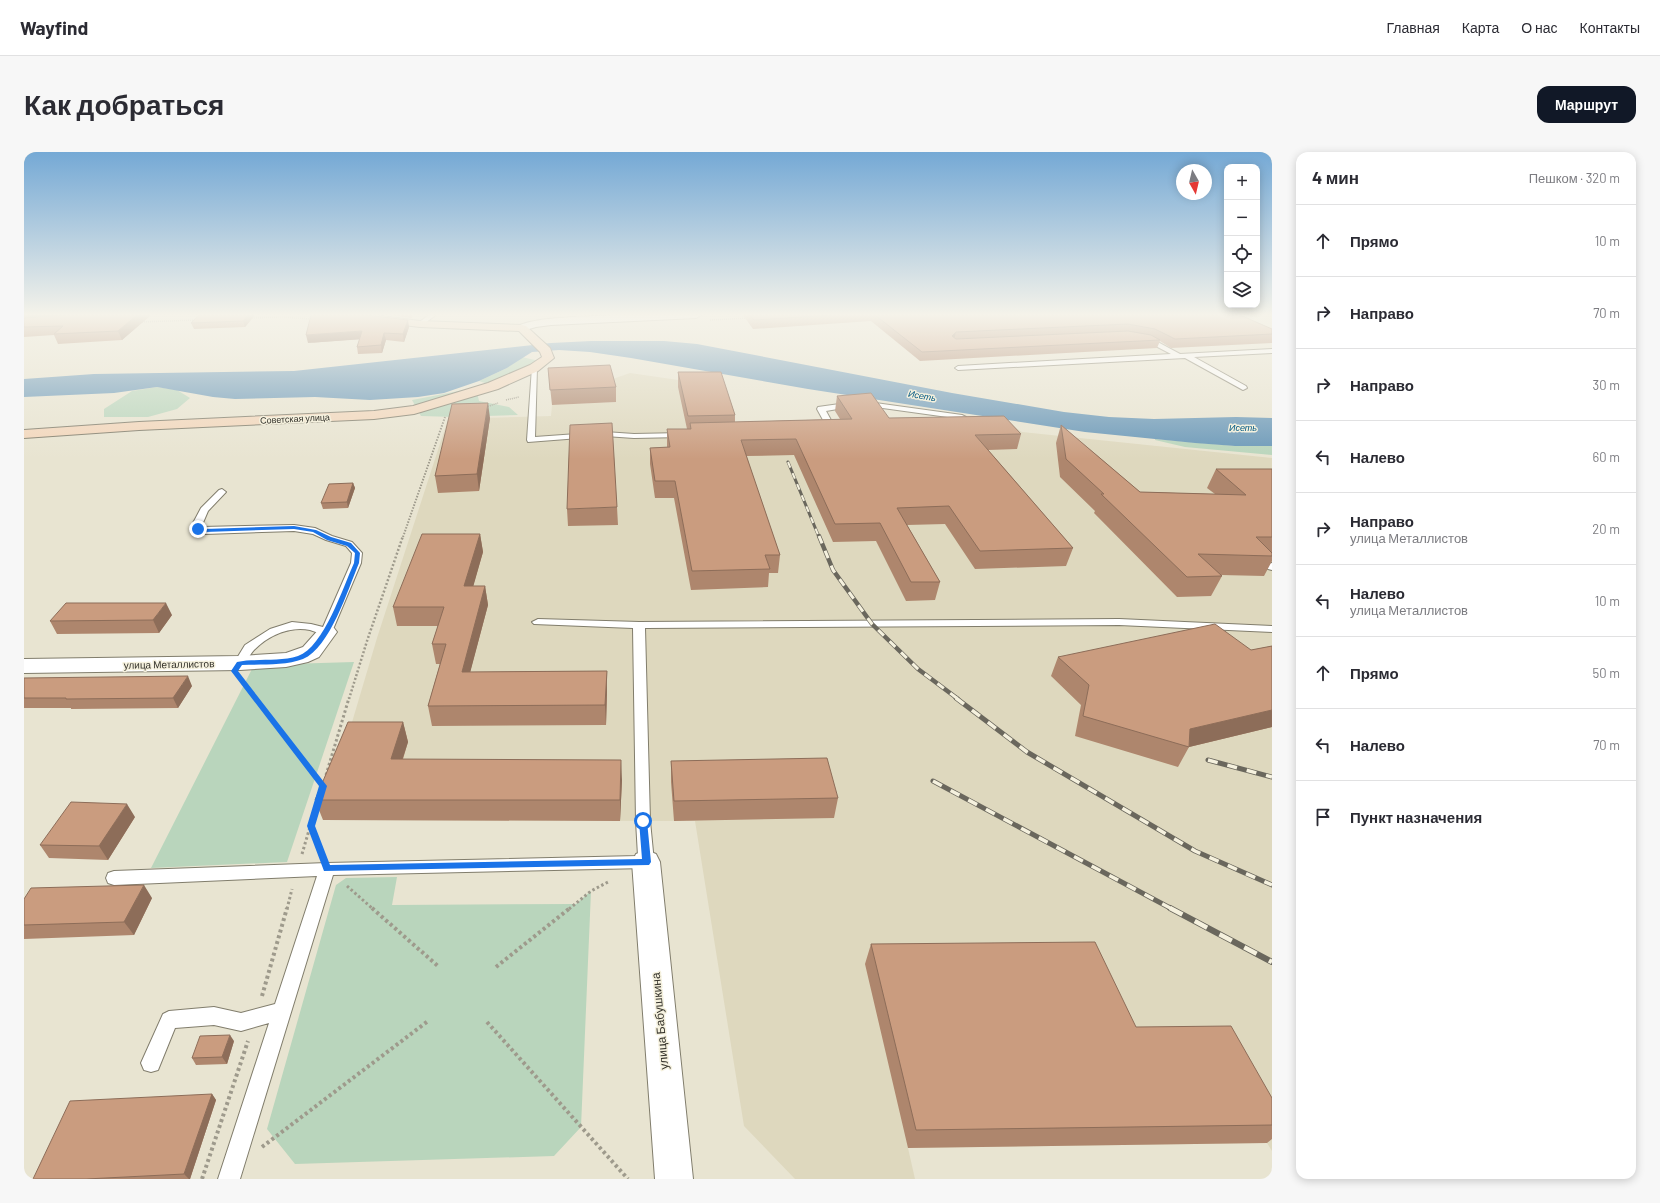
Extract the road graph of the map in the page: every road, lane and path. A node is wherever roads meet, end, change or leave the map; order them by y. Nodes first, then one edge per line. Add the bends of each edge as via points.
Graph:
1 (541, 363) edge
2 (1051, 363) edge
3 (1199, 363) edge
4 (534, 368) junction
5 (958, 368) dead end
6 (1244, 388) dead end
7 (532, 396) junction
8 (484, 408) edge
9 (445, 416) dead end
10 (962, 417) edge
11 (825, 431) edge
12 (690, 434) edge
13 (26, 435) edge
14 (222, 492) dead end
15 (538, 622) dead end
16 (639, 625) junction
17 (1272, 629) edge
18 (327, 632) junction
19 (240, 663) junction
20 (24, 666) edge
21 (323, 786) junction
22 (321, 792) edge
23 (319, 799) edge
24 (311, 826) junction
25 (646, 862) junction
26 (327, 868) junction
27 (297, 870) junction
28 (114, 878) dead end
29 (591, 891) dead end
30 (439, 967) dead end
31 (496, 967) dead end
32 (283, 1011) junction
33 (256, 1018) junction
34 (428, 1021) dead end
35 (487, 1022) dead end
36 (151, 1063) dead end
37 (230, 1174) edge
38 (202, 1179) edge
39 (628, 1179) edge
40 (674, 1179) edge

1 - 4 street, Советская улица
2 - 5 lane
3 - 6 lane
4 - 7 lane
4 - 13 street, Советская улица via 493,386 414,410 374,415 139,426
7 - 8 path via 502,400
7 - 12 lane via 531,440 605,434
9 - 21 path via 367,641
10 - 11 lane via 861,403 821,409 833,431
14 - 18 lane via 204,510 198,529 294,528 314,531 349,544 357,553 356,563
15 - 16 lane
16 - 17 lane via 1119,622
16 - 25 lane
18 - 19 street, улица Металлистов via 312,652 300,657
18 - 19 lane via 311,627 292,626 274,631 249,648
19 - 20 street, улица Металлистов
19 - 21 path via 235,671
21 - 22 path
23 - 24 path
24 - 26 path
24 - 27 path
25 - 26 lane
25 - 40 street, улица Бабушкина
26 - 27 lane
26 - 30 path
26 - 32 lane
27 - 28 lane
27 - 33 path
29 - 31 path
32 - 33 lane
32 - 37 lane
33 - 36 lane via 241,1022 214,1016 169,1020
33 - 38 path
34 - 37 path
35 - 39 path

